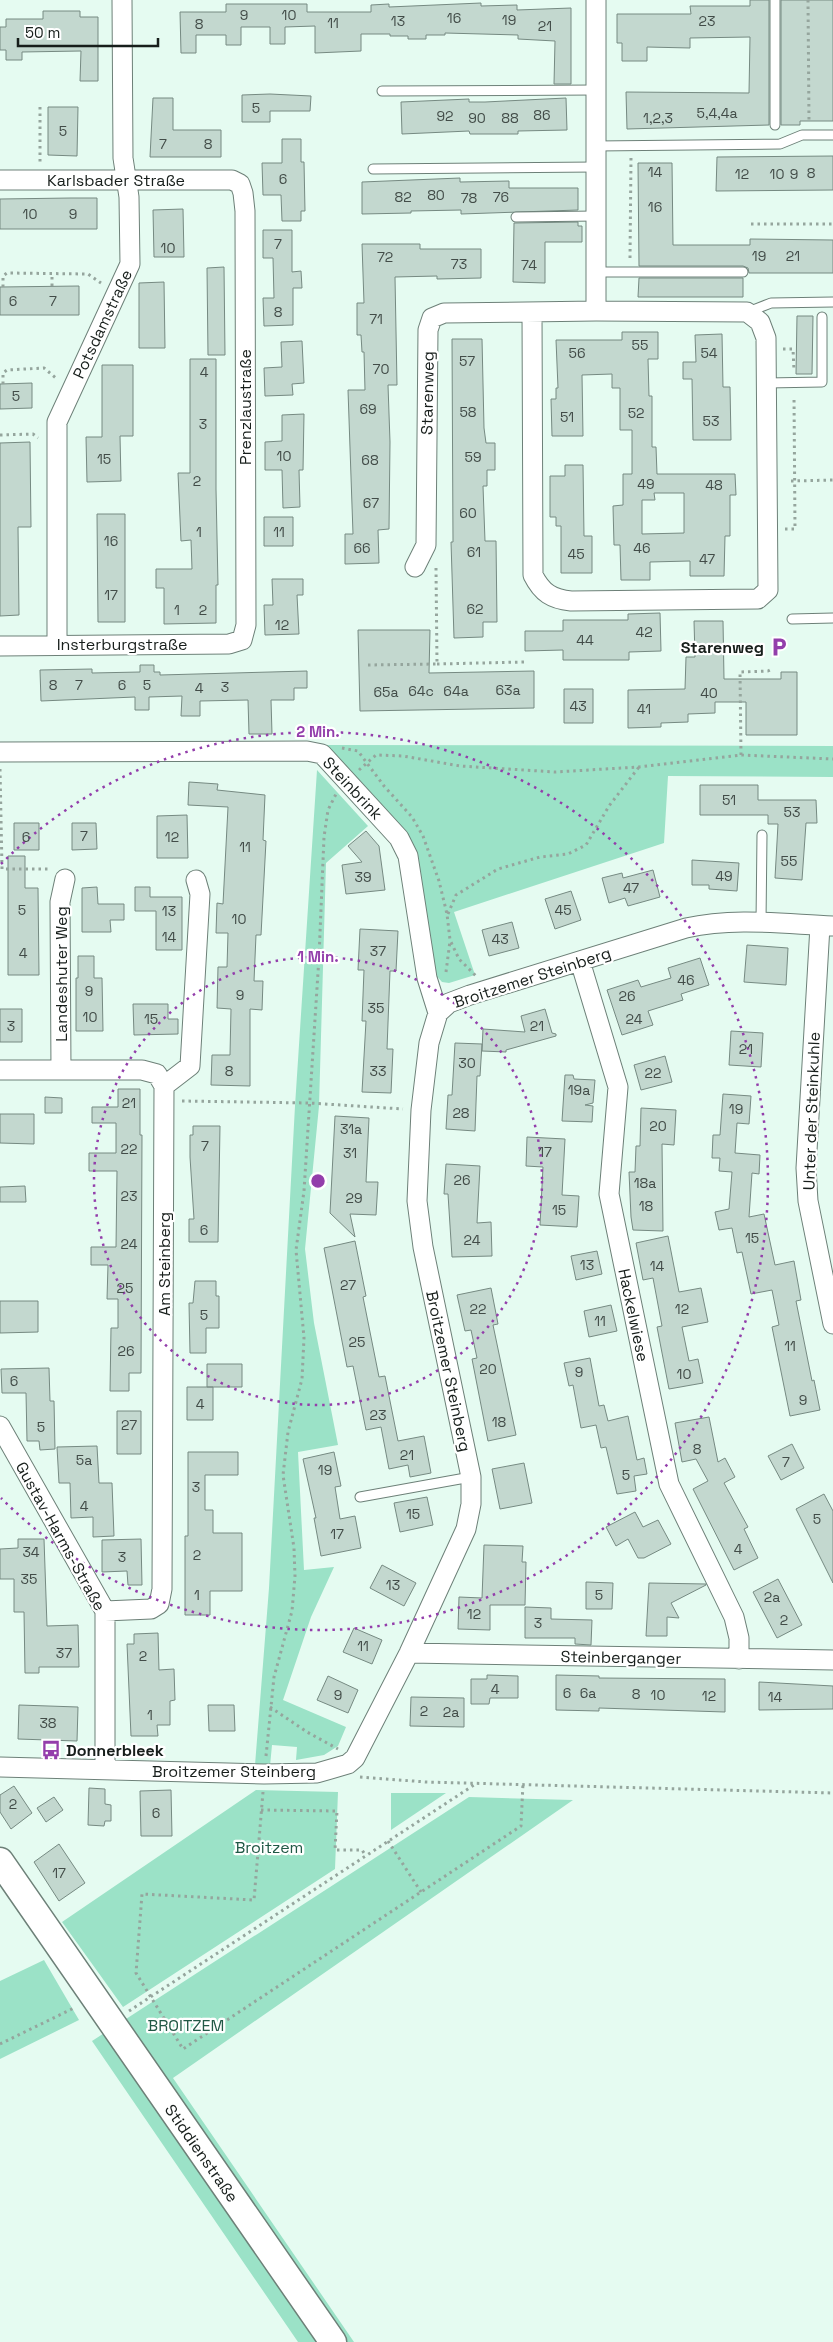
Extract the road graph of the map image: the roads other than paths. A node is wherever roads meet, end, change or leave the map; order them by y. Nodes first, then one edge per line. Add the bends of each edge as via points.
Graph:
1 (122, 0) edge
2 (596, 0) edge
3 (775, 0) edge
4 (596, 90) junction
5 (382, 91) dead end
6 (774, 125) dead end
7 (833, 135) edge
8 (596, 146) junction
9 (596, 167) junction
10 (373, 169) dead end
11 (126, 179) junction
12 (0, 180) edge
13 (232, 180) joint
14 (596, 216) junction
15 (516, 217) dead end
16 (596, 272) junction
17 (743, 272) dead end
18 (833, 302) edge
19 (596, 311) junction
20 (532, 312) junction
21 (748, 312) junction
22 (822, 317) dead end
23 (767, 383) junction
24 (416, 566) road end
25 (833, 618) edge
26 (792, 619) dead end
27 (242, 640) joint
28 (57, 644) junction
29 (0, 646) edge
30 (0, 752) edge
31 (762, 835) dead end
32 (65, 879) road end
33 (196, 880) dead end
34 (761, 922) junction
35 (827, 926) edge
36 (580, 961) junction
37 (438, 1013) junction
38 (0, 1070) edge
39 (60, 1070) junction
40 (165, 1093) junction
41 (833, 1324) edge
42 (0, 1426) edge
43 (471, 1477) junction
44 (360, 1497) dead end
45 (105, 1611) junction
46 (409, 1653) junction
47 (739, 1659) junction
48 (833, 1660) edge
49 (0, 1767) edge
50 (105, 1770) junction
51 (0, 1861) edge
52 (333, 2342) edge

1 - 11 street, Potsdamstraße via 123,158
2 - 4 street
3 - 6 lane
4 - 5 lane
4 - 8 street
7 - 8 lane via 802,135 780,144
8 - 9 street
9 - 10 lane
9 - 14 street
11 - 12 street, Karlsbader Straße
11 - 13 street, Karlsbader Straße
11 - 28 street, Potsdamstraße via 130,264 57,422
13 - 27 street, Prenzlaustraße via 240,184 245,211 246,625
14 - 15 lane
14 - 16 street
16 - 17 lane
16 - 19 street
18 - 21 lane, Starenweg via 771,303
19 - 20 street, Starenweg
19 - 21 street, Starenweg
20 - 23 street via 533,575 539,588 550,597 572,601 758,599 768,590
20 - 24 street, Starenweg via 444,313 432,318 428,330 426,545
21 - 23 street via 765,330
22 - 23 lane via 822,382
25 - 26 lane
27 - 28 street, Insterburgstraße via 229,644
28 - 29 street, Insterburgstraße
30 - 37 street, Steinbrink via 307,751 322,754 399,838 408,856 427,978
31 - 34 lane
32 - 39 street, Landeshuter Weg via 60,902
33 - 40 street via 200,894 190,1066
34 - 35 street, Broitzemer Steinberg
34 - 36 street, Broitzemer Steinberg via 711,922
35 - 41 street, Unter der Steinkuhle via 806,1168 808,1201
36 - 37 street, Broitzemer Steinberg via 470,995 449,1003
36 - 47 street, Hackelwiese via 618,1087 609,1194 669,1484 734,1617
37 - 43 street, Broitzemer Steinberg via 429,1043 421,1110 417,1201
38 - 39 street
39 - 40 street via 142,1070 157,1074
40 - 45 street, Am Steinberg via 162,1589 159,1604 151,1609
42 - 45 street, Gustav-Harms-Straße
43 - 44 lane
43 - 46 street, Broitzemer Steinberg via 471,1504 466,1529
45 - 50 street, Gustav-Harms-Straße
46 - 47 street, Steinberganger
46 - 50 street, Broitzemer Steinberg via 355,1758 348,1764 317,1773
47 - 48 street, Steinberganger
49 - 50 street, Broitzemer Steinberg
51 - 52 street, Stiddienstraße

